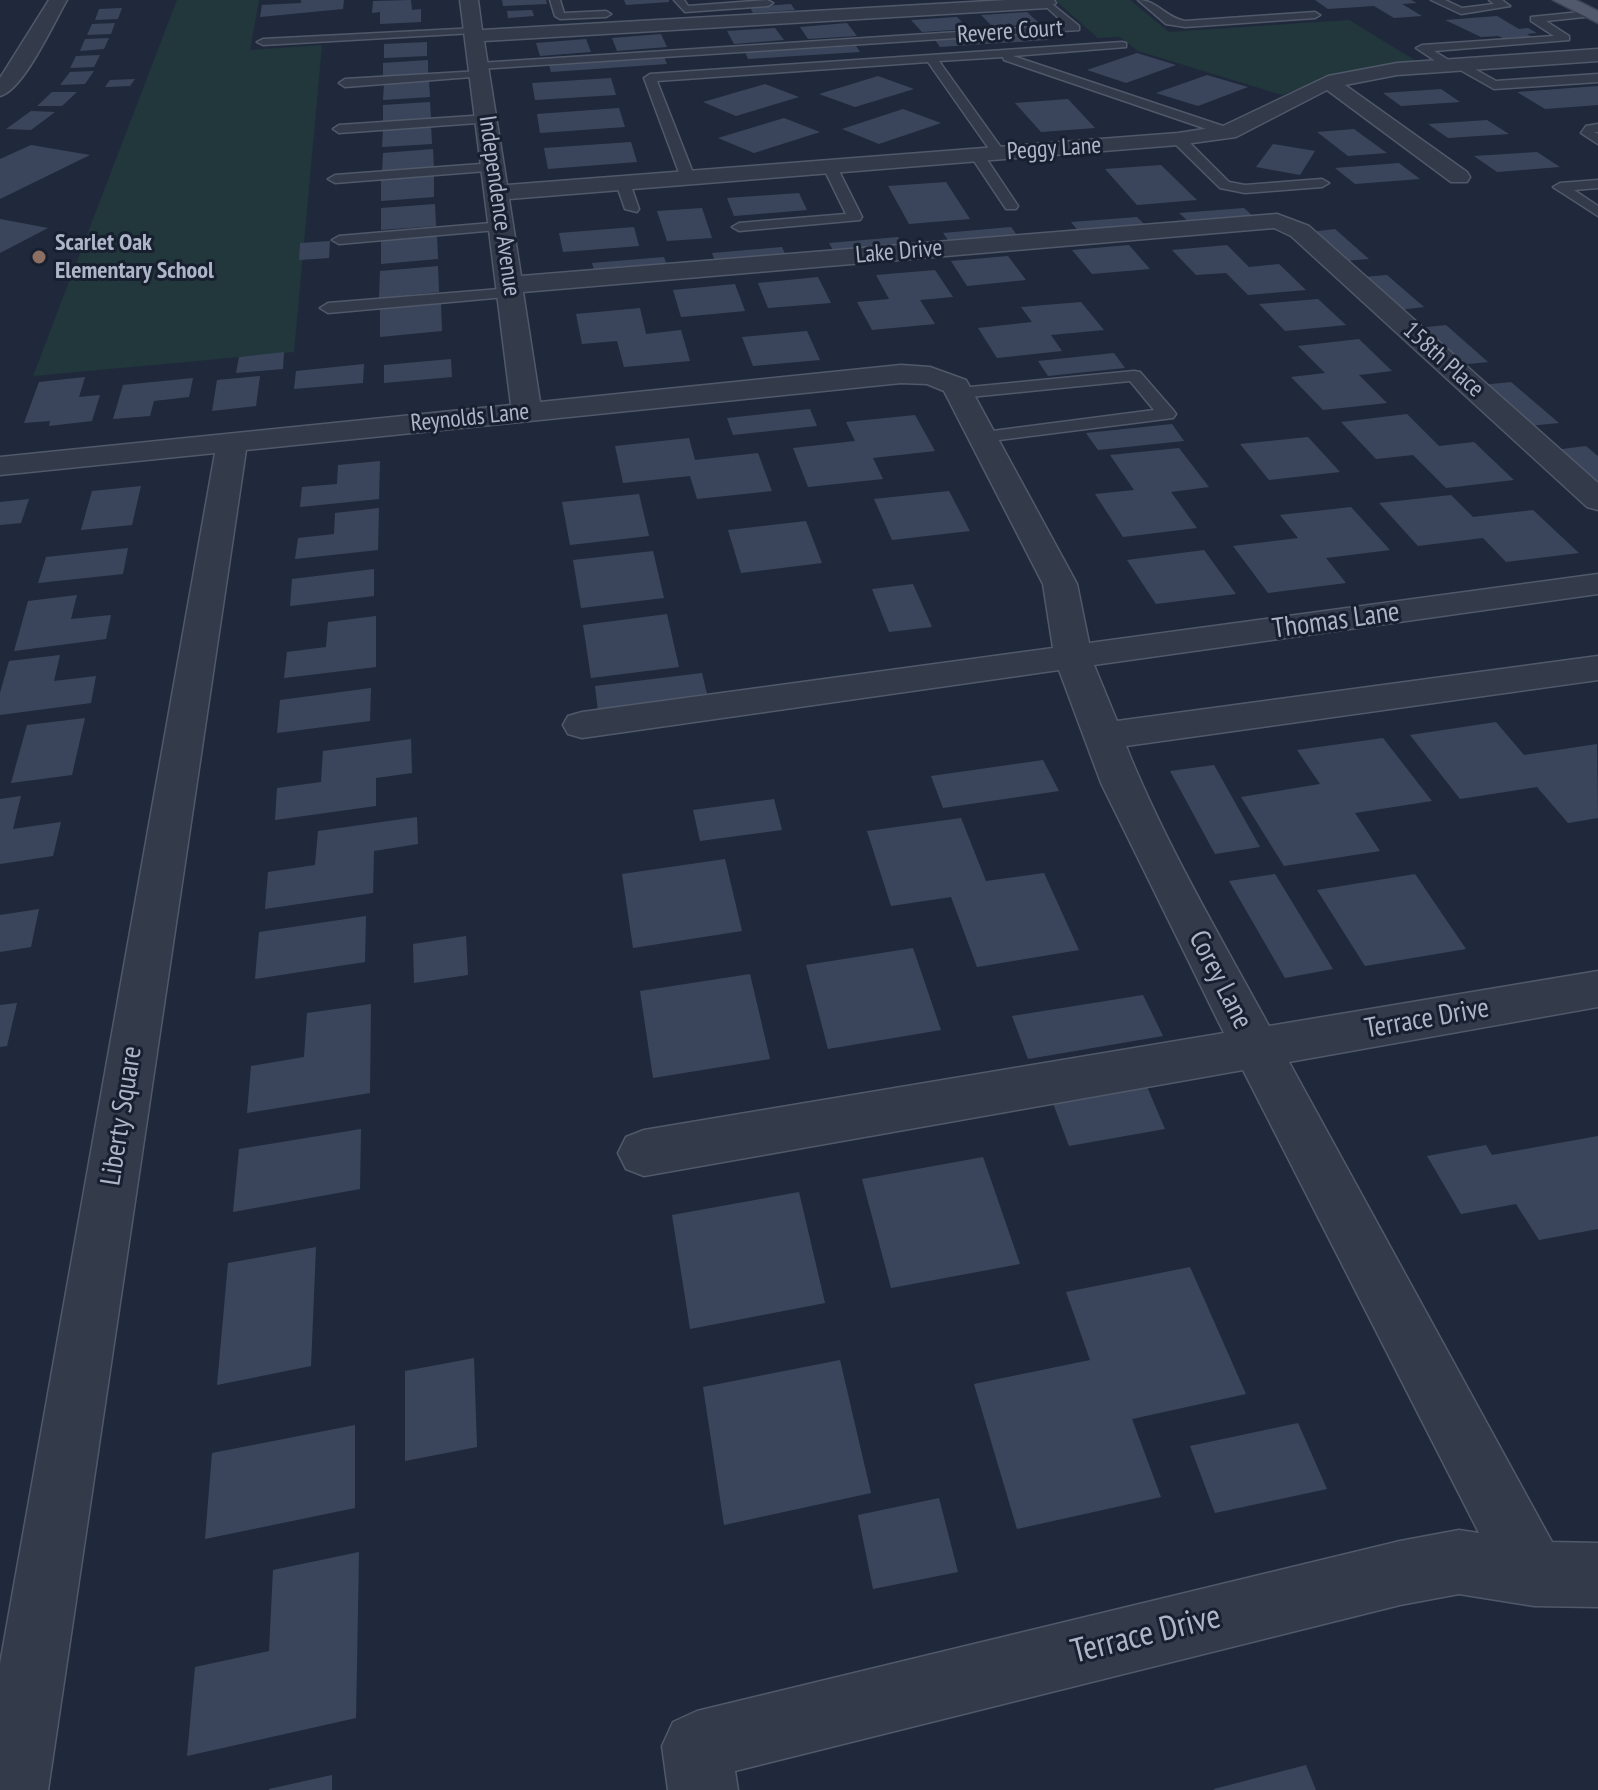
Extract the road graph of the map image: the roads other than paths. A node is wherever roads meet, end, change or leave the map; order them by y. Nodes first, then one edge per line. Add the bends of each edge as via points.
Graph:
1 (58, 0) edge
2 (469, 0) edge
3 (555, 0) edge
4 (679, 0) edge
5 (1143, 0) edge
6 (1436, 0) edge
7 (1494, 0) edge
8 (1562, 0) edge
9 (1296, 2) dead end
10 (768, 3) dead end
11 (1047, 3) joint
12 (606, 14) dead end
13 (1594, 16) edge
14 (686, 24) junction
15 (883, 26) junction
16 (474, 33) junction
17 (263, 42) dead end
18 (1122, 45) dead end
19 (701, 52) junction
20 (994, 54) junction
21 (1598, 55) edge
22 (931, 58) junction
23 (1455, 65) junction
24 (479, 70) junction
25 (1598, 78) edge
26 (1328, 82) junction
27 (345, 83) dead end
28 (0, 90) edge
29 (487, 119) junction
30 (1598, 128) edge
31 (339, 129) dead end
32 (1228, 132) junction
33 (1178, 139) junction
34 (1598, 140) edge
35 (988, 154) junction
36 (494, 167) junction
37 (830, 167) junction
38 (1459, 177) dead end
39 (688, 178) junction
40 (335, 179) dead end
41 (623, 183) junction
42 (1322, 183) dead end
43 (1598, 184) edge
44 (498, 193) junction
45 (1011, 206) dead end
46 (632, 209) dead end
47 (1598, 212) edge
48 (1286, 223) joint
49 (503, 226) junction
50 (739, 227) dead end
51 (339, 240) dead end
52 (512, 289) junction
53 (328, 308) dead end
54 (950, 385) junction
55 (527, 412) junction
56 (983, 437) junction
57 (232, 442) junction
58 (0, 466) edge
59 (1598, 500) edge
60 (1598, 584) edge
61 (1073, 658) junction
62 (1592, 676) edge
63 (582, 725) dead end
64 (1102, 736) junction
65 (1598, 989) edge
66 (1255, 1048) junction
67 (644, 1153) dead end
68 (1534, 1574) junction
69 (1598, 1575) edge
70 (700, 1768) edge
71 (13, 1790) edge

1 - 28 street
2 - 16 street, Independence Avenue
3 - 12 lane via 560,16
4 - 10 lane via 685,9
5 - 9 lane via 1171,16 1315,15
6 - 7 lane via 1461,11 1505,6
8 - 13 main road
11 - 15 street, Revere Court
11 - 15 lane, Revere Court via 1075,28
13 - 23 lane via 1535,19 1565,38 1422,48
14 - 15 street, Revere Court
14 - 16 street, Revere Court
14 - 19 lane
15 - 19 lane, Revere Court
16 - 17 lane
16 - 24 street, Independence Avenue
18 - 20 lane
19 - 24 lane, Revere Court
20 - 22 lane
20 - 32 lane
21 - 23 street, Peggy Lane
22 - 35 lane
22 - 39 lane via 650,78
23 - 25 lane via 1494,85
23 - 26 street, Peggy Lane
24 - 27 lane, Revere Court
24 - 29 street, Independence Avenue
26 - 32 street, Peggy Lane
26 - 38 street
29 - 31 lane
29 - 36 street, Independence Avenue
30 - 34 lane via 1587,133
32 - 33 street, Peggy Lane
33 - 35 street, Peggy Lane
33 - 42 lane via 1225,185 1245,189
35 - 37 street, Peggy Lane
35 - 45 lane
36 - 40 lane
36 - 44 street, Independence Avenue
37 - 39 street, Peggy Lane
37 - 50 lane via 855,217
39 - 41 street, Peggy Lane
41 - 44 street, Peggy Lane
41 - 46 lane
43 - 47 lane via 1560,187
44 - 49 street, Independence Avenue
48 - 52 street, Lake Drive
48 - 59 street, 158th Place
49 - 51 lane
49 - 52 street, Independence Avenue
52 - 53 lane
52 - 55 street, Independence Avenue
54 - 55 street, Reynolds Lane via 910,373
54 - 56 street, Corey Lane
54 - 56 lane via 1134,376 1167,414
55 - 57 street, Reynolds Lane
56 - 61 street, Corey Lane via 1060,584
57 - 58 street, Reynolds Lane
57 - 71 street, Liberty Square
60 - 61 street, Thomas Lane
61 - 63 street, Thomas Lane
61 - 64 street, Corey Lane
62 - 64 street
64 - 66 street, Corey Lane via 1166,876
65 - 66 street, Terrace Drive
66 - 67 street, Terrace Drive
66 - 68 street, Corey Lane
68 - 69 street, Terrace Drive
68 - 70 street, Terrace Drive via 1459,1562 1400,1573

